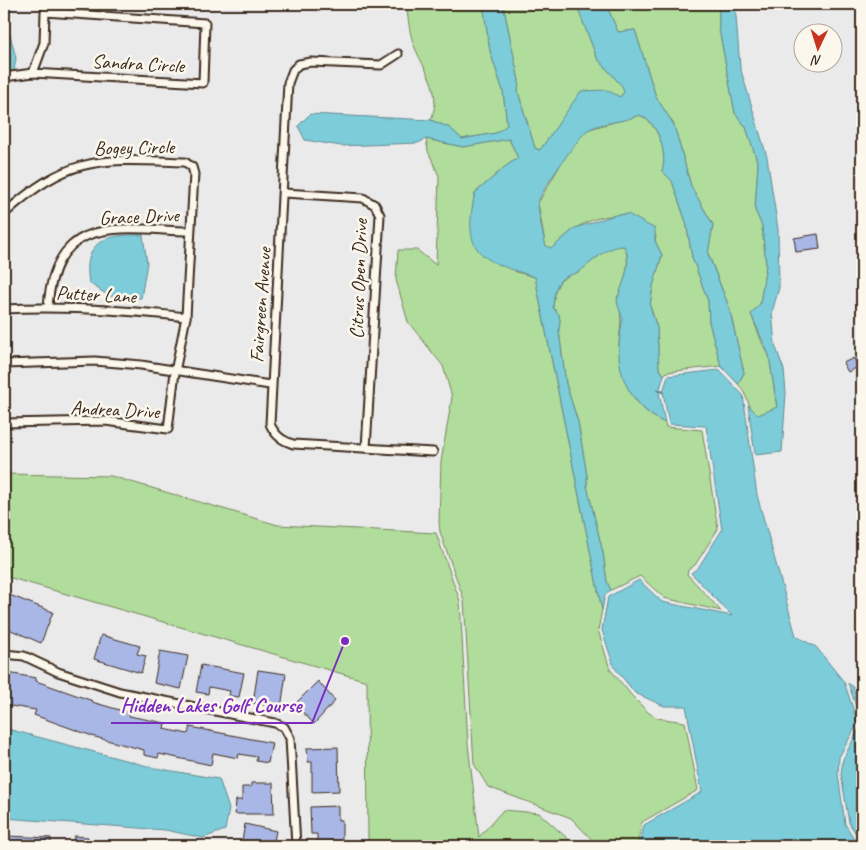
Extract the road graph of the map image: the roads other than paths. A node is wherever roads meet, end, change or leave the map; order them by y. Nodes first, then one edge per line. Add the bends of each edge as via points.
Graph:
1 (398, 54) dead end
2 (33, 73) junction
3 (4, 77) edge
4 (284, 194) junction
5 (4, 214) edge
6 (190, 231) junction
7 (48, 307) junction
8 (4, 309) edge
9 (186, 317) junction
10 (4, 364) edge
11 (175, 372) junction
12 (270, 385) junction
13 (4, 423) edge
14 (366, 448) junction
15 (433, 452) dead end
16 (4, 654) edge
17 (296, 846) edge

1 - 4 street, Fairgreen Avenue via 381,66 312,62 299,64 293,70 288,83
2 - 2 street, Sandra Circle via 202,82 205,23 45,12 44,43
2 - 3 street
4 - 12 street, Fairgreen Avenue
4 - 14 street, Citrus Open Drive via 363,198 375,206 380,215
5 - 6 street, Bogey Circle via 36,187 87,163 111,159 185,162 192,167 194,174
6 - 7 street, Grace Drive via 112,229 88,234 76,241 59,260 50,284
6 - 9 street, Bogey Circle
7 - 8 street, Putter Lane
7 - 9 street, Putter Lane via 126,310
9 - 11 street, Bogey Circle
10 - 11 street, Fairgreen Avenue via 95,361
11 - 12 street, Fairgreen Avenue
11 - 13 street, Andrea Drive via 168,429 105,421
12 - 14 street via 270,424 283,441
14 - 15 street
16 - 17 street via 24,656 58,672 120,692 275,722 290,738

